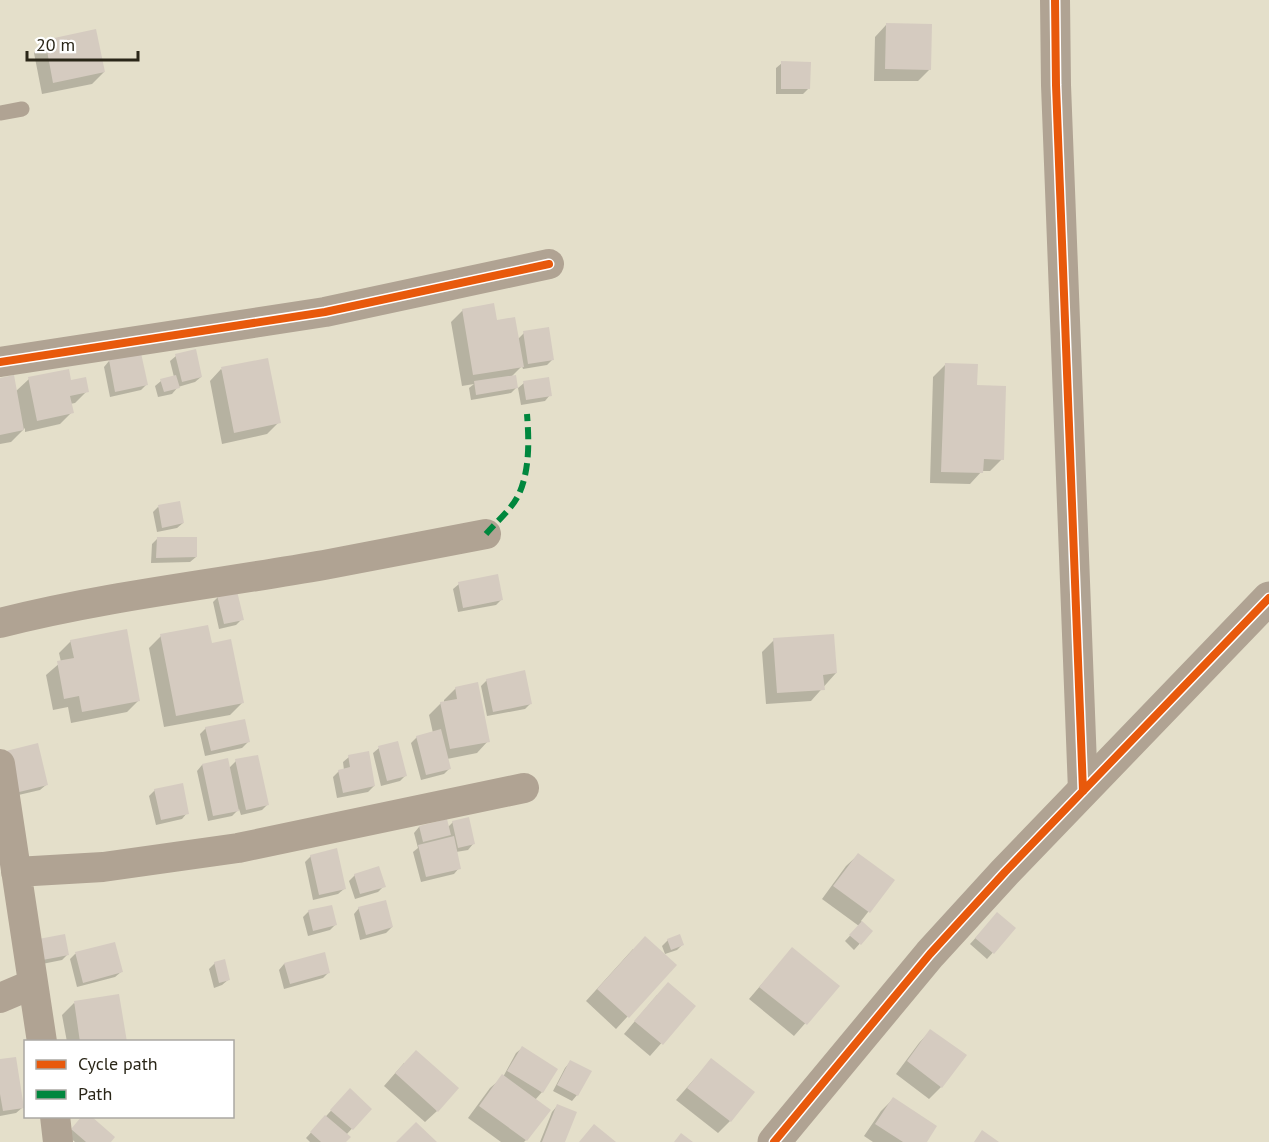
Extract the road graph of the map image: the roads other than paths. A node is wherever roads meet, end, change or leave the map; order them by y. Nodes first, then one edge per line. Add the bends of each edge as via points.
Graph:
1 (1055, 0) edge
2 (22, 109) dead end
3 (0, 113) edge
4 (549, 264) dead end
5 (0, 362) edge
6 (486, 534) dead end
7 (1269, 598) edge
8 (0, 624) edge
9 (0, 764) edge
10 (524, 788) dead end
11 (1083, 791) junction
12 (16, 872) junction
13 (33, 984) junction
14 (0, 998) edge
15 (42, 1040) edge
16 (55, 1118) edge
17 (58, 1142) edge
18 (774, 1142) edge

1 - 11 street
2 - 3 lane
4 - 5 street via 325,312
6 - 8 street via 42,612
7 - 11 street
9 - 12 street
10 - 12 street via 238,848 103,867
11 - 18 street via 930,954
12 - 13 street
13 - 14 street
13 - 15 street
16 - 17 street

